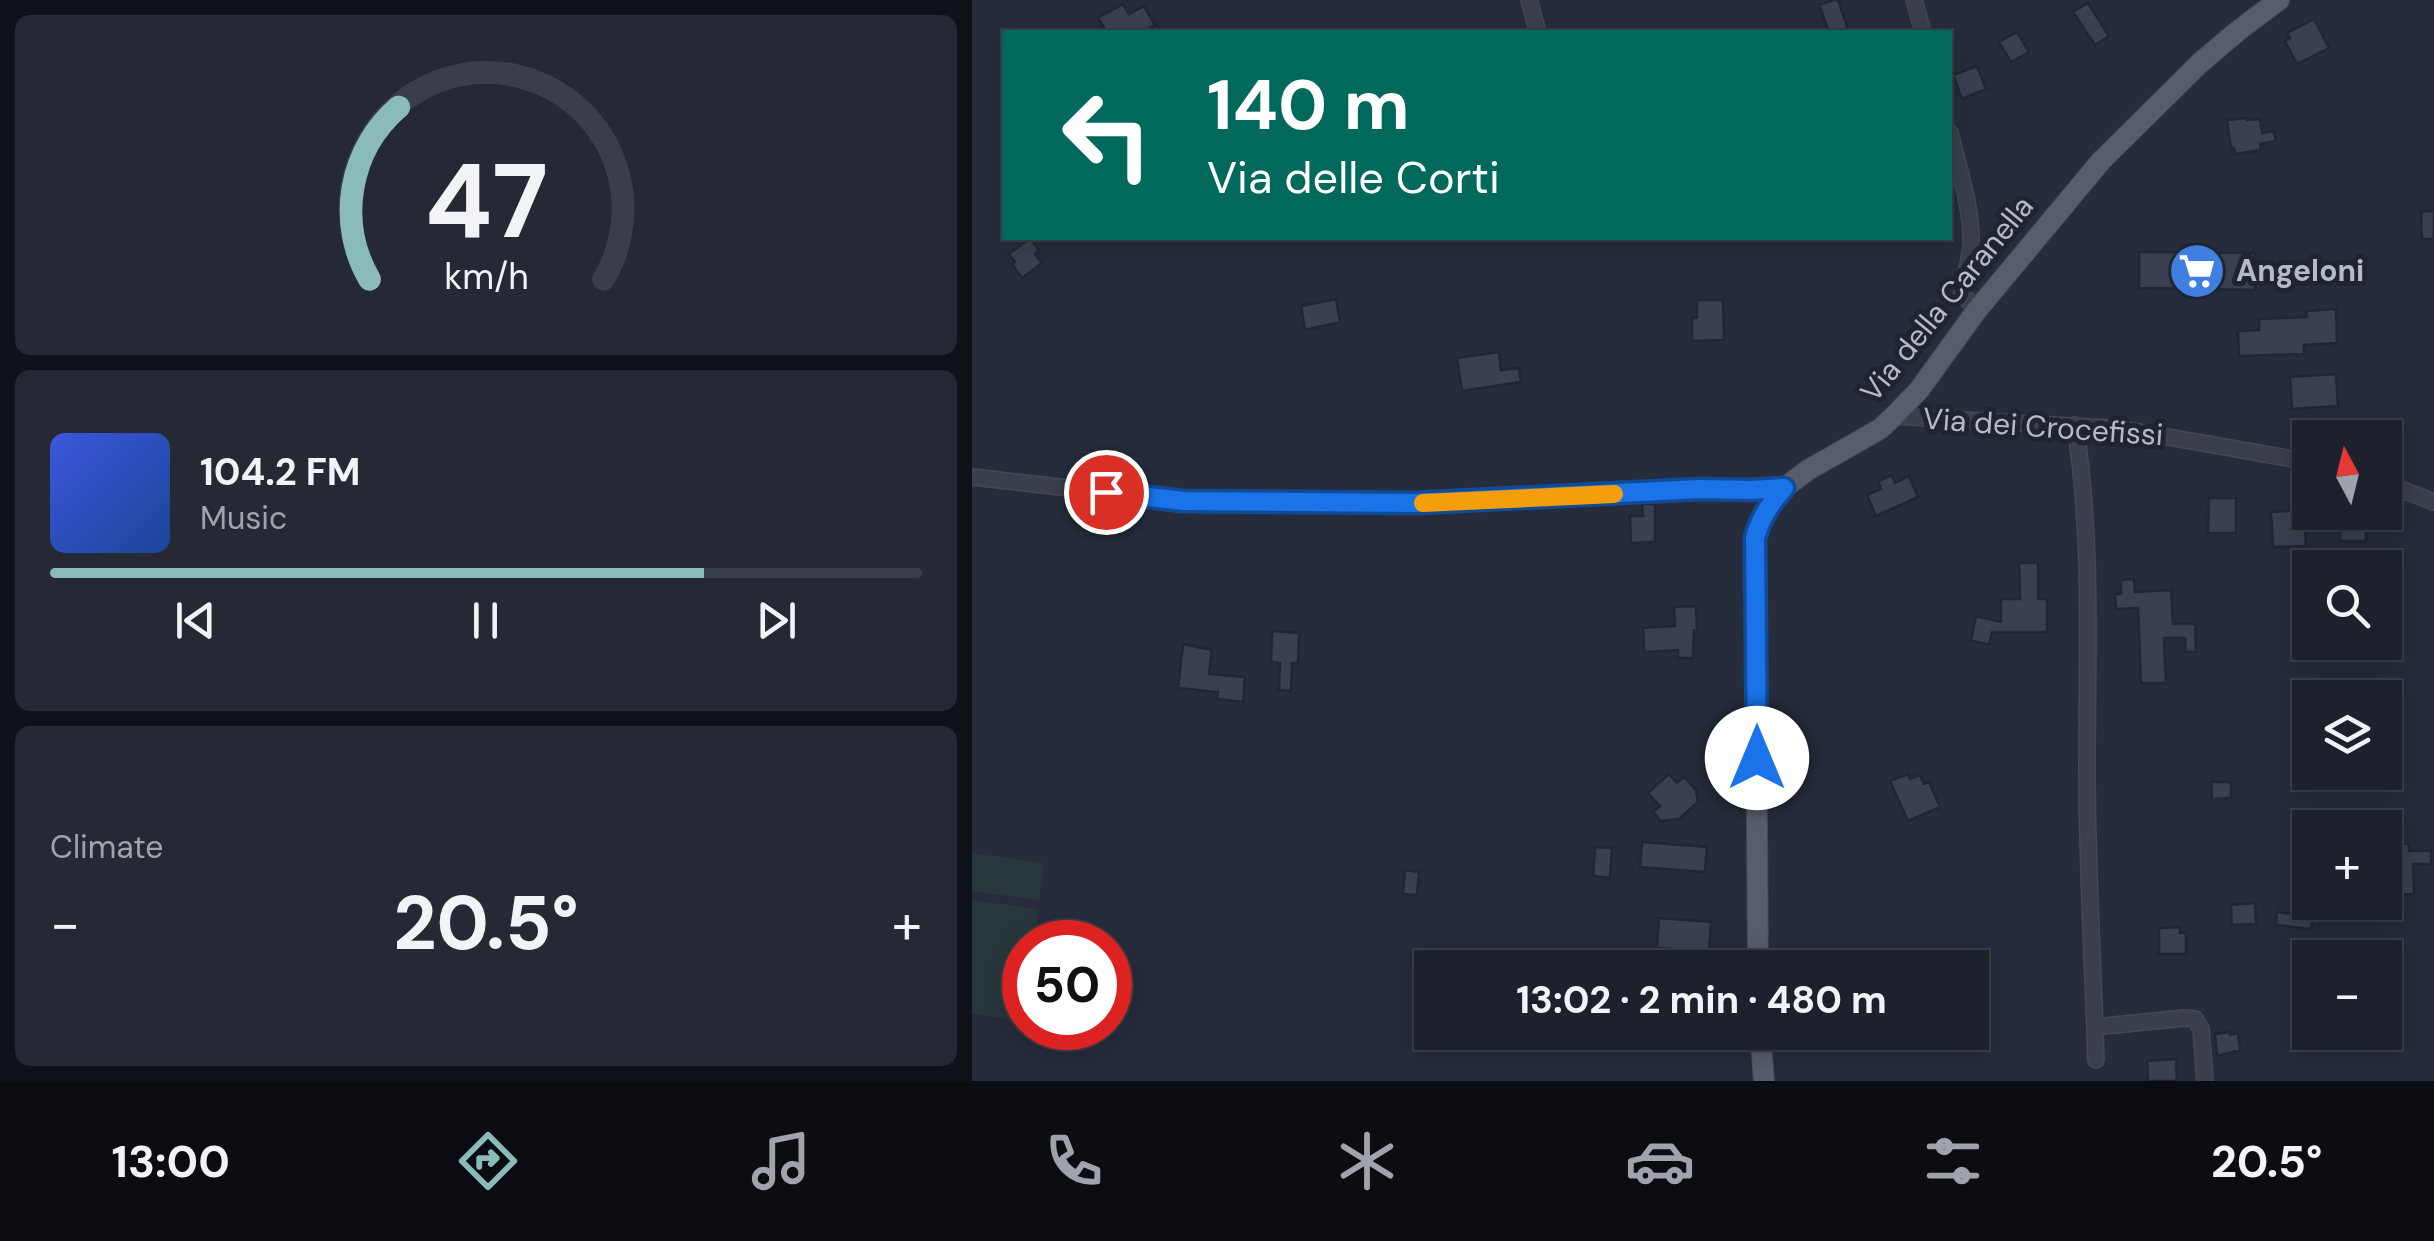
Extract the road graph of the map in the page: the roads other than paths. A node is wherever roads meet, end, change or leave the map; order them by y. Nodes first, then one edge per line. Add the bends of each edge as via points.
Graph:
1 (1529, 0) edge
2 (1914, 0) edge
3 (2278, 0) edge
4 (1537, 30) edge
5 (1922, 30) edge
6 (1952, 141) edge
7 (1976, 310) junction
8 (1894, 416) junction
9 (2075, 426) junction
10 (2292, 459) edge
11 (972, 477) edge
12 (1784, 488) junction
13 (2402, 489) edge
14 (2434, 502) edge
15 (1758, 950) edge
16 (2095, 1026) junction
17 (1761, 1050) edge
18 (2096, 1060) dead end
19 (1764, 1081) edge
20 (2204, 1081) edge

1 - 4 street
2 - 5 street
3 - 7 main road, Via della Caranella via 2100,161
6 - 7 street via 1971,251 1962,294
7 - 8 main road, Via della Caranella
8 - 9 street, Via dei Crocefissi
8 - 12 main road, Via della Caranella
9 - 10 street, Via dei Crocefissi
9 - 16 street via 2089,645
11 - 12 street via 1183,501 1292,503
12 - 15 main road, Via della Caranella via 1755,538
13 - 14 street
16 - 18 street
16 - 20 street via 2195,1019
17 - 19 main road

